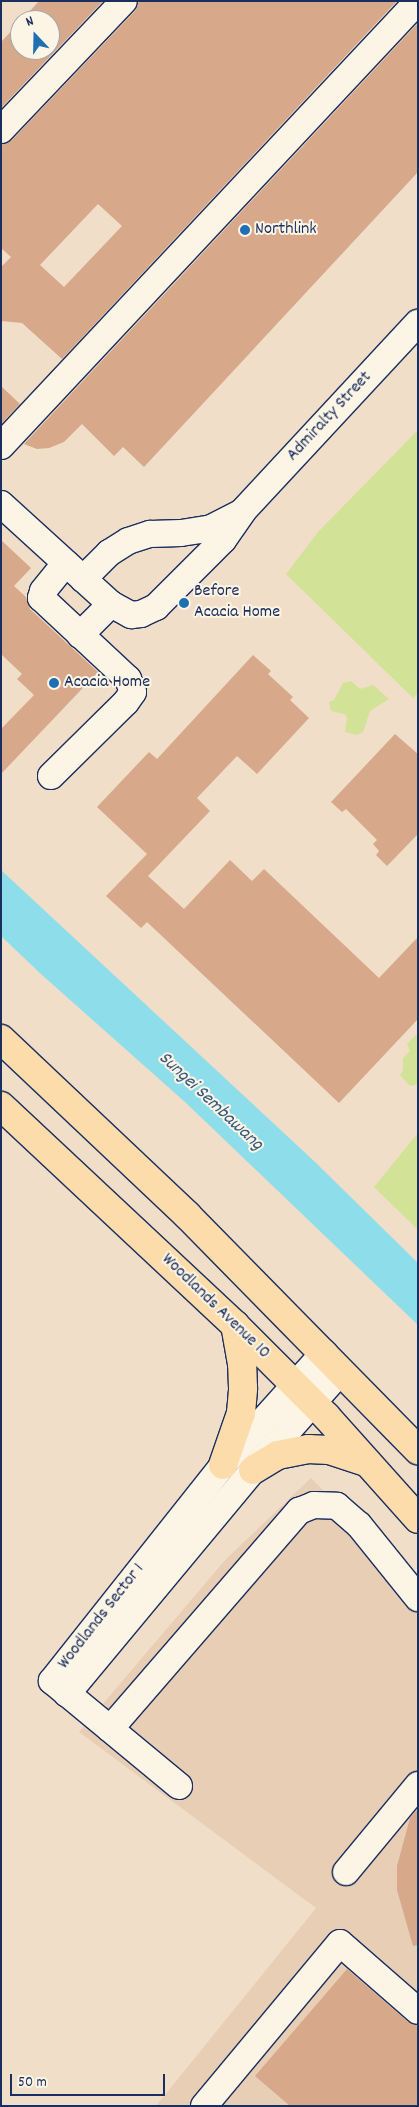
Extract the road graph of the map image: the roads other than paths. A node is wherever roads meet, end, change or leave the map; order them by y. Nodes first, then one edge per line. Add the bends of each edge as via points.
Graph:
1 (124, 1) edge
2 (418, 1) edge
3 (1, 130) edge
4 (418, 323) edge
5 (1, 446) edge
6 (1, 504) edge
7 (243, 511) junction
8 (75, 571) junction
9 (111, 604) junction
10 (80, 635) junction
11 (51, 776) dead end
12 (1, 1039) edge
13 (1, 1106) edge
14 (235, 1325) junction
15 (333, 1362) junction
16 (303, 1394) junction
17 (418, 1450) edge
18 (368, 1462) junction
19 (222, 1465) junction
20 (253, 1470) junction
21 (418, 1519) edge
22 (418, 1598) edge
23 (67, 1694) junction
24 (110, 1729) junction
25 (418, 1785) edge
26 (179, 1786) dead end
27 (346, 1872) dead end
28 (418, 2011) edge
29 (204, 2106) edge

1 - 3 street
2 - 5 street
4 - 7 street, Admiralty Street
6 - 8 street, Admiralty Street
7 - 8 street, Admiralty Street via 210,528 150,534 128,541
7 - 9 street, Admiralty Street via 223,540 156,607 131,615
8 - 9 street, Admiralty Street
8 - 10 street via 43,590 41,598
9 - 10 street
10 - 11 street via 128,679 133,692
12 - 15 main road via 187,1215
13 - 14 main road, Woodlands Avenue 10
14 - 16 main road, Woodlands Avenue 10
14 - 19 main road via 242,1364 241,1412
15 - 16 street, Woodlands Sector 1
15 - 17 main road
16 - 18 main road, Woodlands Avenue 10
16 - 19 street, Woodlands Sector 1
16 - 20 street, Woodlands Sector 1
18 - 20 main road via 329,1450 308,1449 278,1455
18 - 21 main road, Woodlands Avenue 10
19 - 23 street, Woodlands Sector 1 via 52,1681
20 - 23 street, Woodlands Sector 1
22 - 24 street via 359,1525 337,1506 314,1506 299,1511
23 - 24 street
24 - 26 street
25 - 27 street
28 - 29 street via 340,1943

